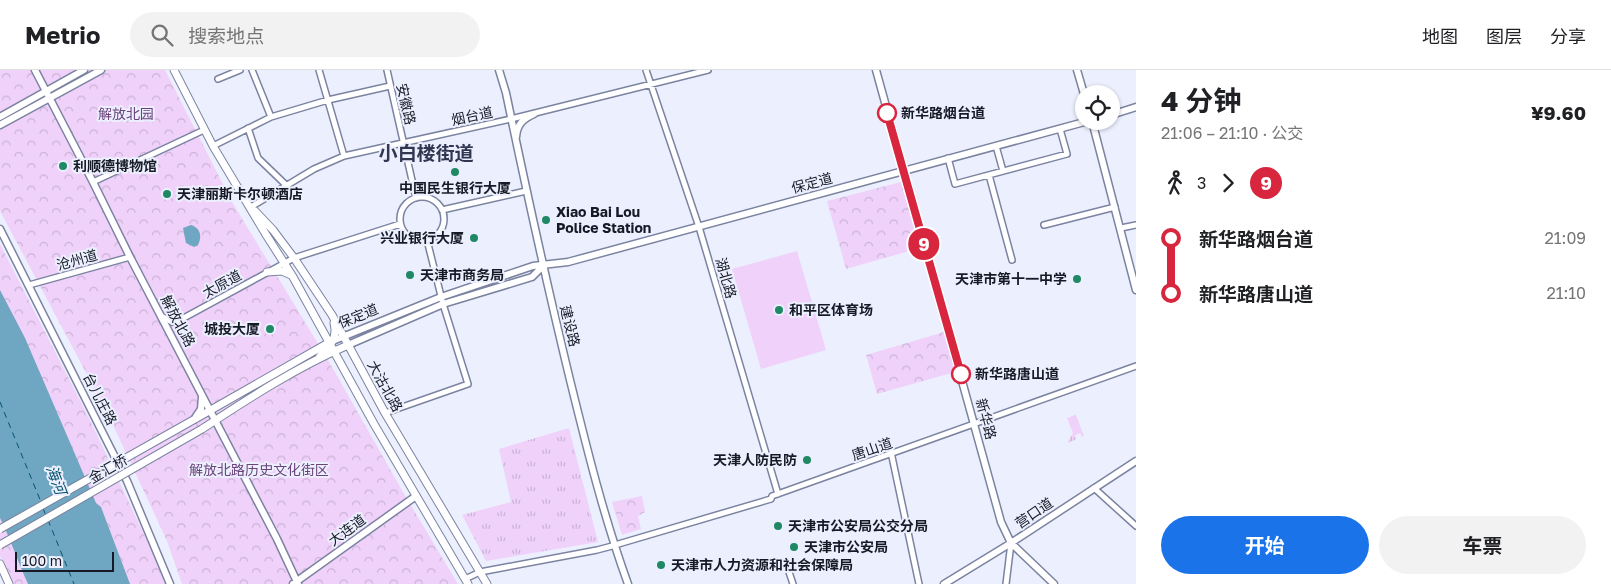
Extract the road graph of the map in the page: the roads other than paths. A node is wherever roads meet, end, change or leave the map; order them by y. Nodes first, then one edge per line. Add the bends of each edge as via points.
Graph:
1 (35, 70) edge
2 (84, 70) edge
3 (101, 70) edge
4 (174, 70) edge
5 (240, 70) edge
6 (252, 70) edge
7 (320, 70) edge
8 (387, 70) edge
9 (499, 70) edge
10 (646, 70) edge
11 (708, 70) edge
12 (876, 70) edge
13 (1078, 70) edge
14 (218, 79) dead end
15 (651, 84) junction
16 (1082, 85) edge
17 (390, 86) junction
18 (47, 94) junction
19 (328, 100) junction
20 (1136, 107) edge
21 (31, 108) junction
22 (1120, 112) edge
23 (534, 114) junction
24 (59, 116) junction
25 (0, 117) edge
26 (271, 117) junction
27 (511, 119) junction
28 (0, 125) edge
29 (1075, 125) edge
30 (248, 128) junction
31 (1060, 129) junction
32 (204, 130) junction
33 (1093, 130) edge
34 (403, 142) junction
35 (516, 143) junction
36 (213, 146) junction
37 (996, 146) junction
38 (344, 156) junction
39 (948, 158) junction
40 (903, 171) junction
41 (1003, 171) junction
42 (989, 175) junction
43 (93, 182) junction
44 (286, 185) junction
45 (526, 191) junction
46 (416, 198) junction
47 (251, 207) junction
48 (1115, 207) junction
49 (442, 210) junction
50 (400, 224) junction
51 (1136, 224) edge
52 (1044, 225) dead end
53 (700, 227) junction
54 (1121, 228) junction
55 (0, 230) edge
56 (426, 240) junction
57 (130, 257) junction
58 (294, 258) junction
59 (1012, 260) dead end
60 (285, 263) junction
61 (542, 265) junction
62 (267, 272) junction
63 (293, 277) junction
64 (29, 285) junction
65 (1136, 290) edge
66 (442, 300) junction
67 (332, 315) junction
68 (161, 316) junction
69 (343, 335) junction
70 (348, 345) junction
71 (333, 346) junction
72 (314, 361) junction
73 (359, 365) junction
74 (1136, 366) edge
75 (344, 368) junction
76 (202, 393) junction
77 (210, 409) junction
78 (971, 412) junction
79 (386, 413) junction
80 (194, 419) junction
81 (216, 420) junction
82 (974, 424) junction
83 (891, 453) junction
84 (1136, 461) edge
85 (1094, 488) junction
86 (778, 493) junction
87 (416, 496) junction
88 (1136, 526) edge
89 (0, 529) edge
90 (1011, 543) junction
91 (0, 545) edge
92 (615, 545) junction
93 (0, 564) edge
94 (788, 569) dead end
95 (480, 572) junction
96 (467, 581) edge
97 (296, 583) edge
98 (9, 584) edge
99 (170, 584) edge
100 (487, 584) edge
101 (628, 584) edge
102 (793, 584) edge
103 (919, 584) edge
104 (944, 584) edge
105 (1006, 584) edge
106 (1054, 584) edge

1 - 18 street, 解放北路
2 - 18 street
3 - 18 street
4 - 32 main road, 大沽北路
5 - 14 street
6 - 26 street
7 - 19 street
8 - 17 street, 安徽路
9 - 27 street, 建设路
10 - 15 street, 湖北路
11 - 15 street, 烟台道
12 - 40 street, 新华路
13 - 16 street
15 - 23 street, 烟台道
15 - 53 street, 湖北路
17 - 19 street
17 - 34 street, 安徽路
18 - 21 street
18 - 24 street, 解放北路
18 - 25 street
19 - 26 street
19 - 38 street
20 - 22 street
21 - 24 street via 46,105
21 - 28 street
23 - 27 street, 烟台道
23 - 35 street via 519,124
24 - 43 street, 解放北路
26 - 30 street
27 - 34 street, 烟台道
27 - 35 street, 建设路
29 - 31 street, 保定道
30 - 36 street
30 - 44 street via 258,158
31 - 37 street, 保定道
31 - 41 street via 1067,154
32 - 36 main road, 大沽北路
32 - 43 street
33 - 48 street
34 - 38 street, 烟台道
34 - 46 street, 安徽路
35 - 45 street, 建设路
36 - 47 main road, 大沽北路
37 - 39 street, 保定道
37 - 41 street
38 - 44 street, 烟台道
39 - 40 street, 保定道
39 - 42 street via 956,184
40 - 53 street, 保定道
40 - 78 street, 新华路
41 - 42 street
42 - 59 street
43 - 57 street, 解放北路
44 - 47 street, 烟台道
45 - 49 street
45 - 61 street, 建设路
46 - 49 street via 434,200
46 - 50 street via 402,208
47 - 58 main road, 大沽北路
47 - 60 main road, 大沽北路
48 - 52 street
48 - 54 street
49 - 56 street via 443,226 433,238
50 - 56 street via 412,239
50 - 58 street, 太原道
51 - 54 street
53 - 61 street, 保定道 via 568,262
53 - 86 street, 湖北路
54 - 65 street
55 - 64 street, 台儿庄路
56 - 66 street
57 - 64 street, 沧州道
57 - 68 street, 解放北路
58 - 60 street, 太原道
58 - 67 main road, 大沽北路
60 - 62 street, 太原道
60 - 63 main road, 大沽北路
61 - 66 street, 保定道 via 526,279
61 - 92 street, 建设路 via 591,464
62 - 63 main road via 282,271
62 - 68 street, 太原道 via 180,320 172,322
63 - 71 main road, 大沽北路
64 - 99 street, 台儿庄路 via 127,481
66 - 69 street, 保定道
66 - 70 street, 保定道
66 - 79 street via 468,384
67 - 69 main road, 大沽北路
67 - 71 main road via 336,331
68 - 76 street, 解放北路
69 - 70 main road, 大沽北路
69 - 71 street, 保定道
70 - 71 main road, 保定道
70 - 73 main road, 大沽北路
71 - 72 main road, 保定道
71 - 73 main road
71 - 75 main road, 大沽北路
71 - 77 main road via 309,353
72 - 75 main road via 331,360
72 - 81 main road, 保定道
73 - 79 main road, 大沽北路
74 - 82 street, 唐山道
75 - 87 main road, 大沽北路
76 - 77 street, 解放北路
76 - 80 street via 202,406
77 - 80 main road
77 - 81 street, 解放北路
78 - 82 street, 新华路
78 - 83 street, 唐山道 via 970,422 965,425
79 - 95 main road, 大沽北路
80 - 89 main road, 金汇桥, bridge
81 - 91 main road, 金汇桥, bridge
81 - 97 street, 解放北路
82 - 83 street, 唐山道
82 - 90 street, 新华路 via 1001,522
83 - 86 street, 唐山道
83 - 103 street
84 - 85 street, 营口道
85 - 88 street
85 - 90 street, 营口道
86 - 92 street, 唐山道 via 771,499
87 - 96 main road, 大沽北路
87 - 97 street, 大连道
90 - 104 street, 营口道
90 - 105 street
90 - 106 street, 新华路
92 - 95 street, 唐山道
92 - 101 street, 建设路
93 - 98 main road
94 - 102 street
95 - 96 street, 唐山道
95 - 100 main road, 大沽北路

